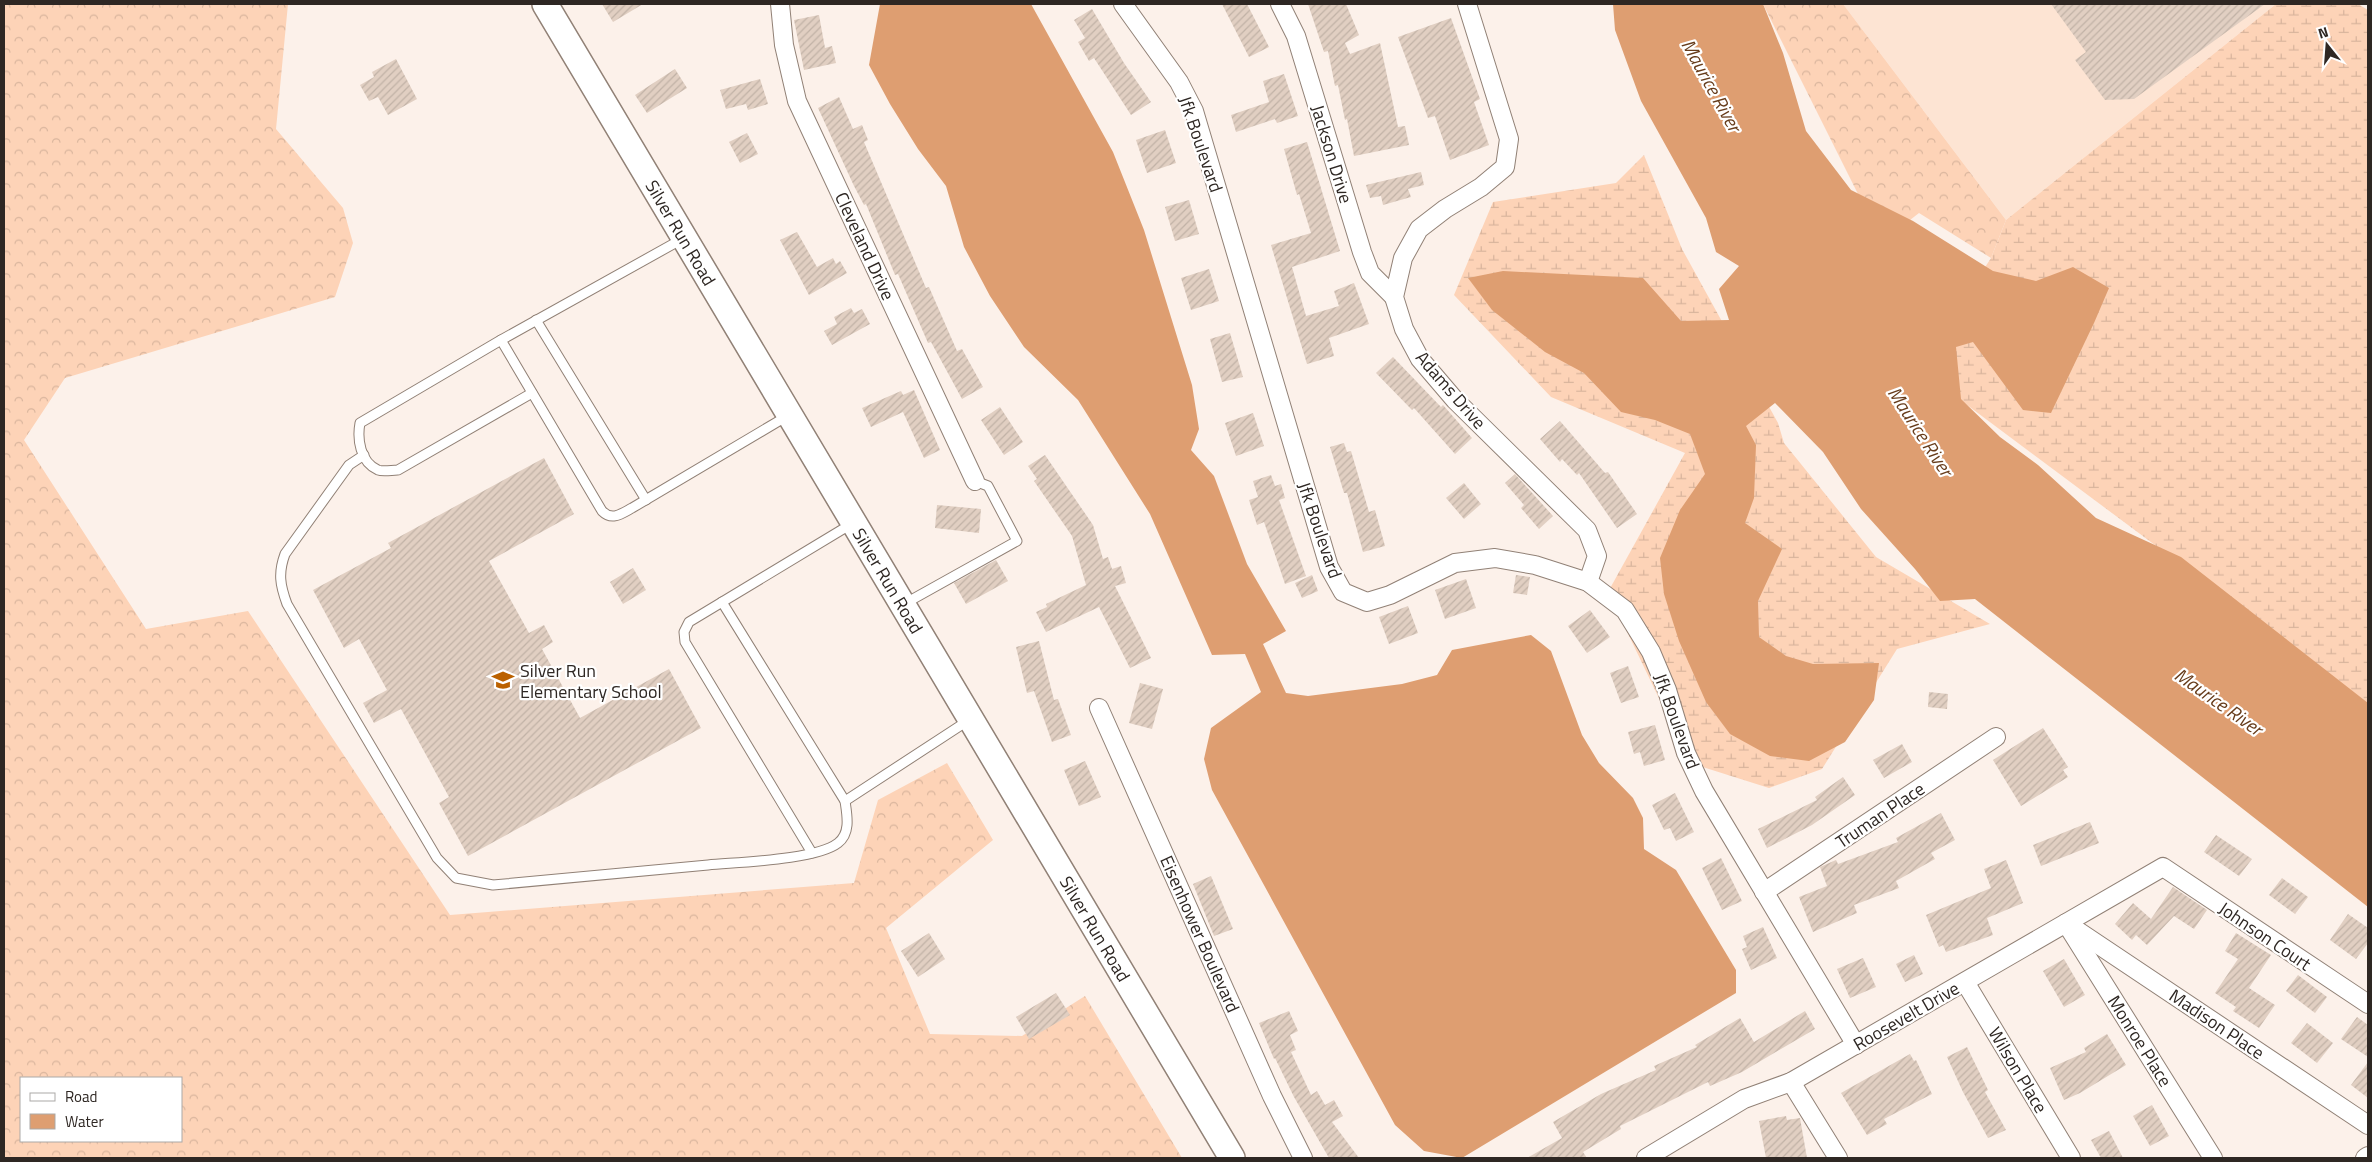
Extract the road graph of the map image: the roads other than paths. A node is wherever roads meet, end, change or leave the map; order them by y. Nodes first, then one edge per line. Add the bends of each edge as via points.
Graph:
1 (545, 4) edge
2 (780, 4) edge
3 (1123, 4) edge
4 (1280, 4) edge
5 (1467, 4) edge
6 (684, 238) junction
7 (1394, 297) junction
8 (536, 320) junction
9 (501, 340) junction
10 (532, 393) junction
11 (789, 415) junction
12 (364, 455) junction
13 (975, 481) joint
14 (646, 500) junction
15 (853, 523) junction
16 (1588, 582) junction
17 (722, 602) junction
18 (902, 605) junction
19 (1099, 708) dead end
20 (970, 720) junction
21 (1996, 738) dead end
22 (845, 801) junction
23 (812, 853) junction
24 (2162, 867) joint
25 (1764, 892) junction
26 (2066, 923) junction
27 (1965, 982) junction
28 (2368, 1004) edge
29 (1856, 1046) junction
30 (1791, 1082) junction
31 (2368, 1125) edge
32 (1654, 1156) edge
33 (1232, 1158) edge
34 (1303, 1158) edge
35 (1838, 1158) edge
36 (2071, 1158) edge
37 (2213, 1158) edge

1 - 6 main road, Silver Run Road
2 - 13 street, Cleveland Drive via 784,45 797,101
3 - 16 street, Jfk Boulevard via 1179,82 1194,111 1329,567 1343,592 1366,602 1390,595 1455,562 1495,558 1535,565
4 - 7 street, Jackson Drive via 1296,36 1370,273
5 - 7 street via 1509,139 1505,167 1482,187 1419,228 1403,258
6 - 8 lane
6 - 11 main road, Silver Run Road
7 - 16 street, Adams Drive via 1404,329 1420,359 1455,400 1587,530 1597,556
8 - 9 lane
8 - 14 lane
9 - 10 lane
9 - 12 lane via 360,423 357,438
10 - 12 lane via 398,470 379,471
10 - 14 lane via 607,516 616,517
11 - 14 lane
11 - 15 main road, Silver Run Road
12 - 23 lane via 349,465 285,554 280,582 287,604 432,849 456,878 493,885
13 - 18 lane via 988,486 1016,541
15 - 17 lane
15 - 18 main road, Silver Run Road
16 - 25 street, Jfk Boulevard via 1626,610 1651,652 1700,784
17 - 22 lane
17 - 23 lane via 689,622 684,632 685,642
18 - 20 main road, Silver Run Road
19 - 34 street, Eisenhower Boulevard via 1268,1087
20 - 22 lane
20 - 33 main road, Silver Run Road
21 - 25 street, Truman Place
22 - 23 lane via 848,819 840,842
24 - 26 street, Roosevelt Drive
24 - 28 street, Johnson Court
25 - 29 street, Jfk Boulevard
26 - 27 street, Roosevelt Drive
26 - 31 street, Madison Place
26 - 37 street, Monroe Place
27 - 29 street, Roosevelt Drive
27 - 36 street, Wilson Place
29 - 30 street, Roosevelt Drive
30 - 32 street, Roosevelt Drive via 1744,1099
30 - 35 street

